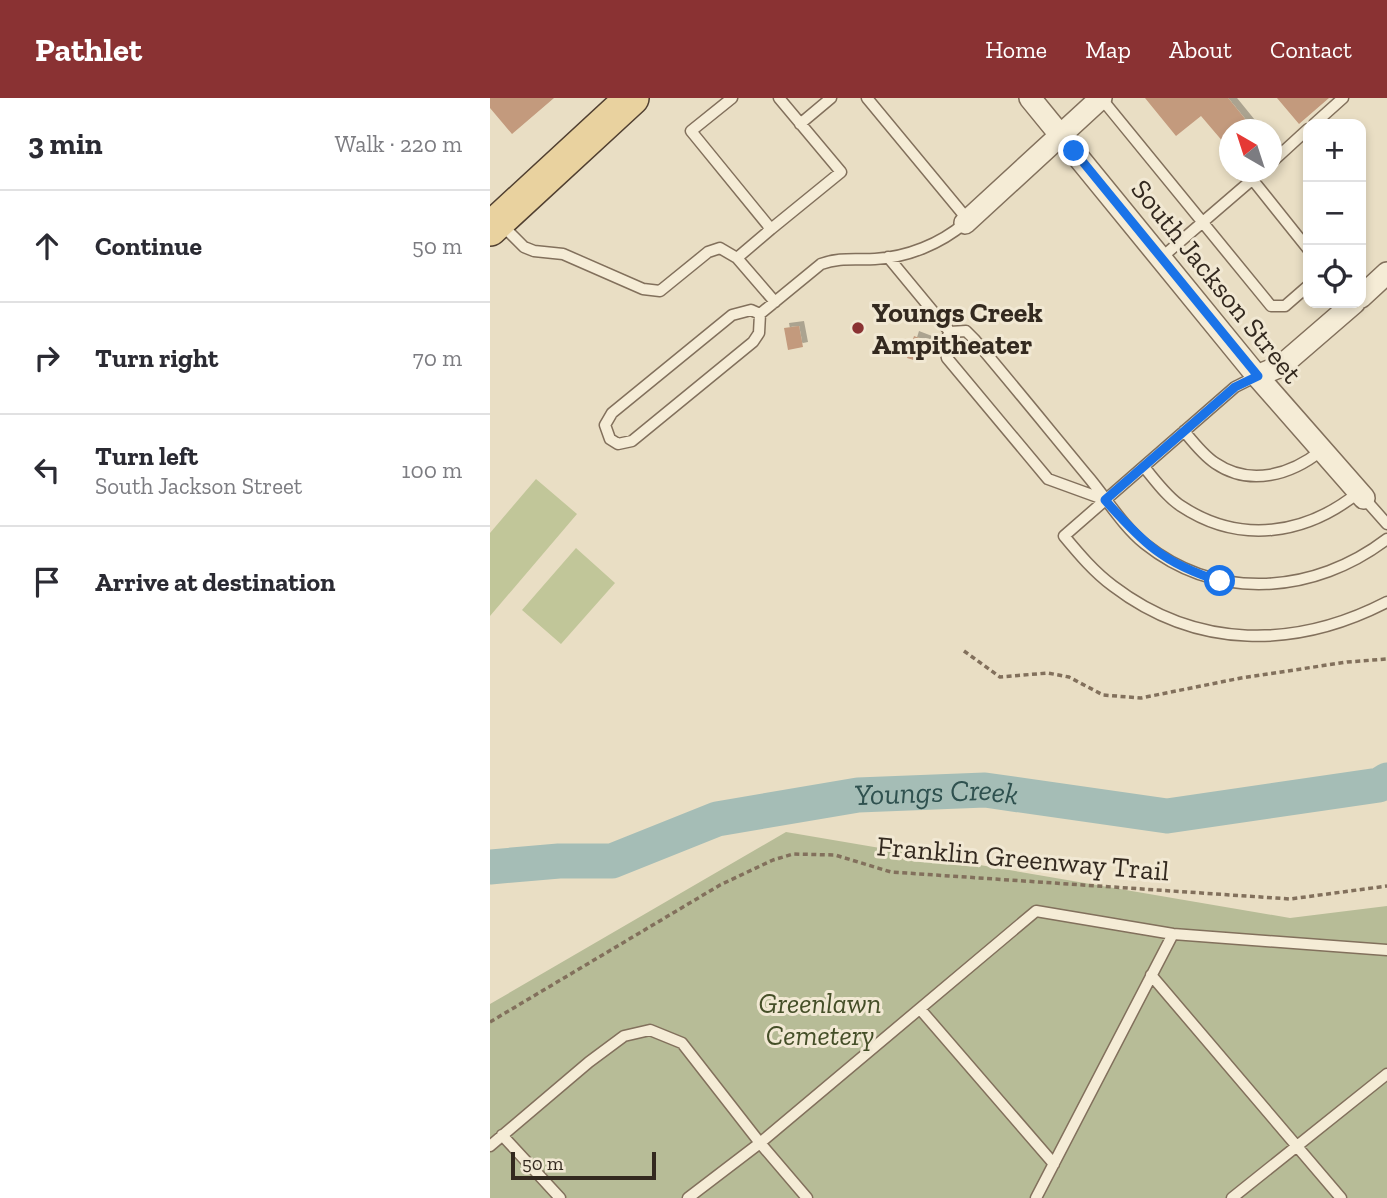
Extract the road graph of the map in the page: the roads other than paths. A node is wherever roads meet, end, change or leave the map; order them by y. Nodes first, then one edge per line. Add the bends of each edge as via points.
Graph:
1 (632, 98) edge
2 (732, 98) edge
3 (779, 98) edge
4 (831, 98) edge
5 (867, 98) edge
6 (1030, 98) edge
7 (1101, 98) edge
8 (1343, 98) edge
9 (1320, 119) edge
10 (800, 124) junction
11 (1061, 134) junction
12 (1303, 134) edge
13 (1282, 153) edge
14 (1248, 182) edge
15 (1261, 182) edge
16 (967, 221) junction
17 (1202, 222) junction
18 (494, 225) edge
19 (771, 229) junction
20 (1306, 245) edge
21 (888, 257) junction
22 (737, 258) junction
23 (1161, 258) junction
24 (1387, 273) edge
25 (1303, 290) edge
26 (1366, 292) edge
27 (775, 302) junction
28 (1347, 308) edge
29 (760, 314) junction
30 (950, 332) junction
31 (1258, 376) junction
32 (1184, 431) junction
33 (1322, 450) junction
34 (1144, 467) junction
35 (1361, 495) junction
36 (1105, 500) junction
37 (1387, 524) edge
38 (1387, 539) edge
39 (1387, 602) edge
40 (1173, 934) junction
41 (1387, 950) edge
42 (1151, 975) junction
43 (920, 1009) junction
44 (1387, 1074) edge
45 (502, 1135) junction
46 (760, 1143) junction
47 (1296, 1144) junction
48 (490, 1146) edge
49 (1054, 1164) junction
50 (560, 1198) edge
51 (688, 1198) edge
52 (807, 1198) edge
53 (1036, 1198) edge
54 (1232, 1198) edge
55 (1341, 1198) edge

1 - 18 main road
2 - 19 lane via 691,131
3 - 10 lane
4 - 10 lane
5 - 16 lane
6 - 11 street, South Jackson Street
7 - 11 street
7 - 17 lane
8 - 9 lane
10 - 19 lane via 841,172
11 - 16 street
11 - 23 street, South Jackson Street
12 - 13 lane
14 - 17 lane
15 - 20 lane
16 - 21 lane via 938,241
17 - 23 lane
17 - 25 lane via 1271,306 1284,306
18 - 22 lane via 524,247 563,254 643,289 660,291 712,249 720,248
19 - 22 lane
21 - 27 lane via 831,260
21 - 30 lane
22 - 27 lane
23 - 31 street, South Jackson Street
24 - 26 street
27 - 29 lane
28 - 31 street via 1281,366
29 - 29 lane via 751,310 732,315 612,413 605,425 610,439 618,444 632,441 753,342 760,332
30 - 36 lane via 967,331
30 - 36 lane via 944,343 947,358 1048,479
31 - 32 lane via 1235,387
31 - 33 street, South Jackson Street
32 - 33 lane via 1213,462 1249,477 1300,466
32 - 34 lane
33 - 35 street, South Jackson Street
34 - 35 lane via 1180,506 1224,527 1248,531 1312,521
34 - 36 lane
35 - 37 lane
36 - 38 lane via 1143,542 1168,560 1194,573 1245,585 1295,582 1327,573
36 - 39 lane via 1064,536 1112,586 1148,610 1194,627 1270,637 1312,631
40 - 41 lane
40 - 42 lane
40 - 43 lane via 1036,911
42 - 47 lane
42 - 49 lane
43 - 46 lane
43 - 49 lane
44 - 47 lane
45 - 46 lane via 624,1037 650,1030 682,1043
45 - 48 lane
45 - 50 lane
46 - 51 lane
46 - 52 lane
47 - 54 lane
47 - 55 lane
49 - 53 lane

